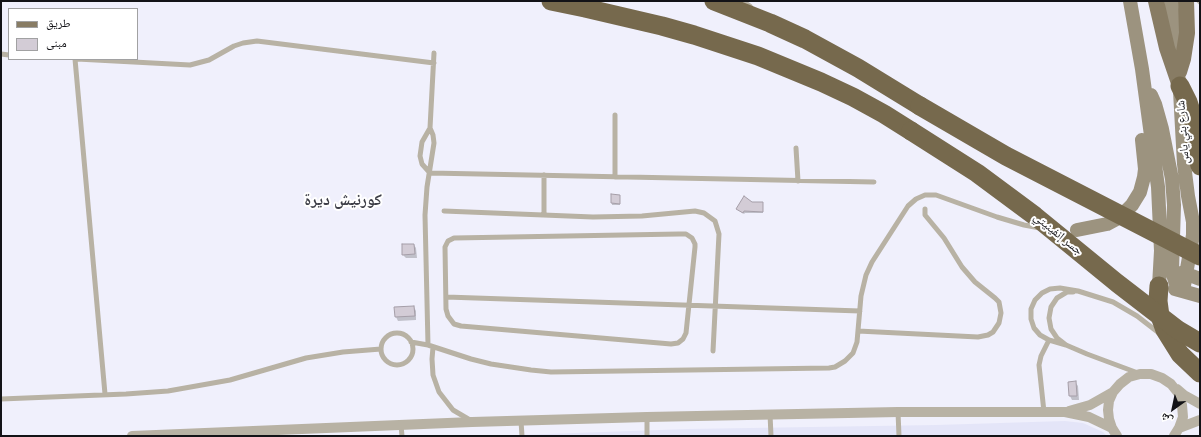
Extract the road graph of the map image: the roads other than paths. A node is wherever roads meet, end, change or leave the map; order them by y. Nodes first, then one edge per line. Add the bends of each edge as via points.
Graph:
1 (551, 1) edge
2 (714, 1) edge
3 (742, 1) edge
4 (1130, 1) edge
5 (1156, 1) edge
6 (1171, 1) edge
7 (1186, 1) edge
8 (785, 30) junction
9 (434, 54) dead end
10 (76, 60) edge
11 (95, 60) edge
12 (434, 63) junction
13 (1179, 79) junction
14 (1143, 80) junction
15 (615, 115) dead end
16 (430, 128) junction
17 (796, 148) dead end
18 (1200, 166) edge
19 (430, 173) junction
20 (544, 175) junction
21 (615, 177) junction
22 (798, 181) junction
23 (874, 182) dead end
24 (1188, 196) junction
25 (925, 209) dead end
26 (444, 211) dead end
27 (1200, 213) edge
28 (544, 215) junction
29 (1071, 230) joint
30 (1166, 253) junction
31 (1195, 268) edge
32 (1168, 277) junction
33 (1078, 291) junction
34 (1183, 291) junction
35 (1200, 296) edge
36 (446, 297) junction
37 (688, 306) junction
38 (715, 306) junction
39 (860, 311) junction
40 (858, 331) junction
41 (1049, 340) junction
42 (411, 342) junction
43 (1172, 343) junction
44 (1200, 343) edge
45 (1066, 345) junction
46 (431, 346) junction
47 (381, 349) junction
48 (713, 351) dead end
49 (1200, 373) edge
50 (1140, 374) junction
51 (1172, 384) junction
52 (1113, 392) junction
53 (105, 394) junction
54 (1, 399) edge
55 (1200, 404) edge
56 (898, 412) junction
57 (1044, 412) junction
58 (1065, 412) junction
59 (770, 414) junction
60 (647, 417) junction
61 (1200, 420) edge
62 (521, 421) junction
63 (472, 422) junction
64 (401, 425) junction
65 (1114, 432) edge
66 (1177, 432) edge
67 (271, 433) edge
68 (132, 436) edge
69 (144, 436) edge
70 (402, 436) edge
71 (522, 436) edge
72 (647, 436) edge
73 (771, 436) edge
74 (899, 436) edge

1 - 44 highway, جسر إنفينيتي, bridge via 662,26 758,56 846,94 884,114 977,173 1035,216 1117,284 1178,330
2 - 8 highway
3 - 8 lane
4 - 14 main road
5 - 13 main road via 1167,48
6 - 13 main road, شارع بني ياس
7 - 13 main road via 1187,33
8 - 31 highway, bridge via 858,68
9 - 12 lane
10 - 53 lane
11 - 12 lane via 190,65 209,60 234,46 257,41
12 - 16 lane
13 - 18 highway via 1191,111
13 - 24 main road, شارع بني ياس
14 - 29 main road via 1139,112 1145,169 1140,192 1132,206 1120,217 1107,224
14 - 30 main road via 1155,104 1168,154 1174,205
15 - 21 lane
16 - 19 lane via 434,143
16 - 19 lane via 422,142 420,156 422,164
17 - 22 lane
19 - 20 lane
19 - 46 lane via 425,215
20 - 21 lane
20 - 28 lane
21 - 22 lane
22 - 23 lane
24 - 27 main road
24 - 31 main road, شارع بني ياس via 1193,222
25 - 40 lane via 925,214 962,267 999,302 999,323 993,332 978,337
26 - 28 lane
28 - 38 lane via 617,217 695,211 704,213 715,221 719,234
29 - 39 lane via 1050,230 1024,225 936,195 920,196 908,206 872,262 864,282
30 - 31 main road
30 - 32 main road
30 - 32 main road
31 - 32 main road
31 - 34 main road, شارع بني ياس
32 - 34 main road
32 - 43 highway via 1158,301 1160,316
33 - 41 lane via 1050,289 1035,300 1031,319 1034,328
33 - 43 lane via 1113,302
33 - 45 lane via 1067,292 1057,298 1048,318 1057,338
34 - 35 main road
36 - 37 lane
36 - 37 lane via 448,316 452,322 461,326 671,344 678,343 685,336
36 - 37 lane via 446,247 448,241 454,238 682,234 689,236 695,244
37 - 38 lane
38 - 39 lane
38 - 48 lane
39 - 40 lane
40 - 46 lane via 855,348 849,358 835,367 824,368 551,372 491,364
41 - 45 lane
41 - 57 lane via 1039,365
42 - 46 lane
42 - 47 lane via 405,335 396,333 387,336 381,344
42 - 47 lane via 411,356 400,365 386,362
43 - 49 highway
45 - 50 lane
46 - 63 lane via 433,375 439,392 453,410
47 - 53 lane via 306,358 230,380 189,388
50 - 51 street via 1151,374
50 - 52 street via 1129,377
51 - 55 street
51 - 66 street via 1179,394 1182,405 1183,416
52 - 58 street via 1090,405
52 - 65 street via 1109,401 1108,419
53 - 54 lane
56 - 57 street
56 - 59 street
56 - 74 lane
57 - 58 street
58 - 65 street via 1089,418
59 - 60 street
59 - 73 lane
60 - 62 street
60 - 72 lane
61 - 66 street
62 - 63 street
62 - 71 lane
63 - 64 street
64 - 67 street
64 - 70 lane
67 - 69 street
68 - 69 street

